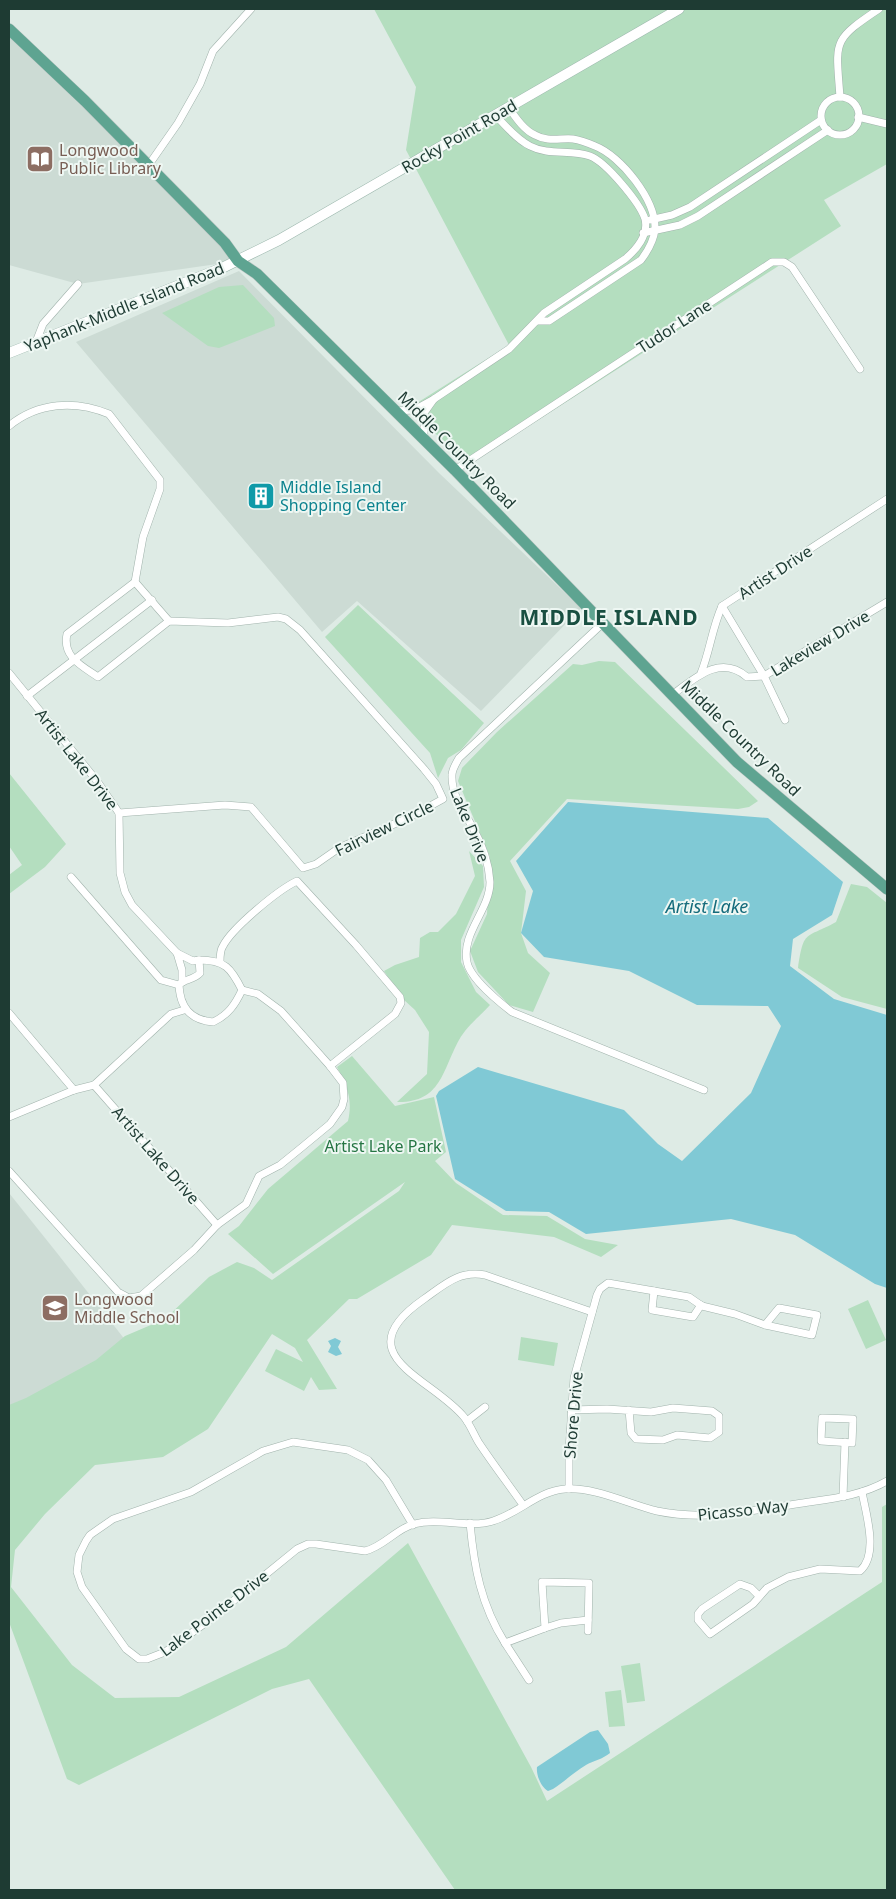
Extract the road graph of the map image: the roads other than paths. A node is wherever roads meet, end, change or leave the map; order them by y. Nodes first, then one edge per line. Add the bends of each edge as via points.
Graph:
1 (251, 9) edge
2 (678, 9) edge
3 (879, 9) edge
4 (9, 29) edge
5 (840, 97) junction
6 (509, 108) junction
7 (496, 116) junction
8 (858, 116) junction
9 (822, 120) junction
10 (887, 124) edge
11 (828, 130) junction
12 (148, 166) junction
13 (654, 219) junction
14 (645, 220) junction
15 (655, 232) junction
16 (643, 233) junction
17 (238, 261) junction
18 (78, 284) dead end
19 (538, 321) junction
20 (36, 342) junction
21 (9, 353) edge
22 (860, 368) dead end
23 (434, 399) junction
24 (394, 411) junction
25 (9, 426) edge
26 (424, 440) junction
27 (455, 470) junction
28 (887, 500) edge
29 (135, 582) junction
30 (152, 600) junction
31 (887, 602) edge
32 (722, 606) junction
33 (168, 621) junction
34 (604, 623) junction
35 (75, 661) junction
36 (9, 673) edge
37 (701, 673) junction
38 (764, 676) junction
39 (672, 695) junction
40 (28, 696) junction
41 (785, 720) dead end
42 (119, 813) junction
43 (71, 877) dead end
44 (887, 889) edge
45 (177, 953) junction
46 (199, 960) junction
47 (220, 962) junction
48 (180, 984) junction
49 (242, 990) junction
50 (184, 1010) junction
51 (9, 1013) edge
52 (330, 1066) junction
53 (94, 1085) junction
54 (74, 1090) junction
55 (704, 1090) dead end
56 (9, 1117) edge
57 (9, 1171) edge
58 (218, 1225) junction
59 (654, 1291) junction
60 (701, 1305) junction
61 (592, 1312) junction
62 (765, 1325) junction
63 (485, 1407) dead end
64 (571, 1410) junction
65 (629, 1410) junction
66 (467, 1421) junction
67 (845, 1442) junction
68 (887, 1481) edge
69 (569, 1489) junction
70 (862, 1492) junction
71 (540, 1495) joint
72 (843, 1497) junction
73 (523, 1505) junction
74 (470, 1523) junction
75 (413, 1524) junction
76 (759, 1596) junction
77 (588, 1620) junction
78 (545, 1628) junction
79 (588, 1631) dead end
80 (505, 1643) junction
81 (529, 1680) dead end

1 - 12 street via 212,51 200,84
2 - 6 main road, Rocky Point Road
3 - 5 street via 847,30 839,44
4 - 12 main road, Middle Country Road
5 - 8 street via 854,103
5 - 9 street via 826,102
6 - 7 main road, Rocky Point Road
6 - 13 street via 519,122 535,135 550,140 574,139 605,151 627,170 653,209
7 - 14 street via 530,146 546,152 590,156 605,165 618,178
7 - 17 main road, Rocky Point Road via 293,233
8 - 10 street
8 - 11 street via 856,126 846,134
9 - 11 street
9 - 13 street via 690,207
11 - 15 street via 698,216
12 - 17 main road, Middle Country Road via 225,243
13 - 14 street
13 - 15 street
14 - 16 street
15 - 16 street
15 - 19 street via 641,260 549,321
16 - 19 street via 637,248 626,259 544,313
17 - 20 main road, Yaphank-Middle Island Road
17 - 24 main road, Middle Country Road via 257,274
18 - 20 street via 43,324
19 - 23 street via 509,349
20 - 21 main road, Yaphank-Middle Island Road
22 - 27 street, Tudor Lane via 792,267 784,262 772,262
23 - 24 street via 414,410
23 - 26 street via 424,413
24 - 26 main road, Middle Country Road
25 - 29 street via 55,405 81,405 109,414 160,480 160,489 143,537
26 - 27 main road, Middle Country Road
27 - 34 main road, Middle Country Road
28 - 32 street, Artist Drive
29 - 30 street
29 - 35 street via 67,634 66,647
30 - 33 street
30 - 35 street
31 - 38 street, Lakeview Drive
32 - 37 street, Artist Drive
32 - 38 street
33 - 35 street via 98,677
33 - 42 street, Fairview Circle via 228,623 269,616 286,619 300,630 424,769 443,799 303,868 251,808 225,805
34 - 39 main road, Middle Country Road
34 - 55 street, Lake Drive via 459,758 452,774 460,806 481,843 490,884 466,944 467,963 487,991 512,1012
35 - 40 street
36 - 40 street, Artist Lake Drive
37 - 38 street, Lakeview Drive via 729,666 747,677
37 - 39 street, Lakeview Drive
38 - 41 street
39 - 44 main road, Middle Country Road via 737,762
40 - 42 street, Artist Lake Drive
42 - 45 street, Artist Lake Drive via 120,873 125,892 132,905
43 - 48 street via 161,980
45 - 46 street, Artist Lake Drive via 193,961
45 - 48 street via 182,964
46 - 47 street, Artist Lake Drive
46 - 48 street via 200,973
47 - 49 street via 231,970
47 - 52 street via 222,946 242,923 297,880 400,997 395,1014
48 - 50 street
49 - 50 street via 233,1007 213,1022 194,1017
49 - 52 street via 258,994 281,1011
50 - 53 street via 171,1014
51 - 54 street
52 - 58 street via 343,1083 344,1099 337,1116 280,1165 259,1176 246,1204
53 - 54 street
53 - 58 street, Artist Lake Drive
54 - 56 street
57 - 58 street via 107,1282 129,1298 141,1296
59 - 60 street via 689,1297
59 - 60 street via 652,1310 693,1317
59 - 61 street, Shore Drive via 608,1283 597,1295
60 - 62 street
61 - 64 street, Shore Drive via 574,1378
61 - 66 street via 468,1272 406,1311 392,1334 398,1361
62 - 62 street via 779,1308 817,1315 812,1335
63 - 66 street
64 - 65 street
64 - 69 street, Shore Drive
65 - 65 street via 651,1412 673,1408 712,1412 719,1416 719,1432 710,1438 636,1439 631,1433
66 - 73 street
67 - 67 street via 821,1441 822,1418 853,1419 852,1443
67 - 72 street
68 - 70 street, Picasso Way
69 - 71 street, Picasso Way
69 - 72 street, Picasso Way via 585,1490 657,1511 701,1516
70 - 72 street, Picasso Way
70 - 76 street via 870,1542 865,1566 854,1572 820,1570 798,1573 778,1581
71 - 73 street, Lake Pointe Drive
73 - 74 street, Lake Pointe Drive via 494,1521
74 - 75 street, Lake Pointe Drive via 437,1521
74 - 80 street via 472,1550 485,1606
75 - 75 street, Lake Pointe Drive via 386,1480 368,1460 348,1450 292,1442 263,1451 191,1492 113,1519 90,1534 78,1555 77,1572 82,1586 126,1649 139,1659 147,1658 165,1652 302,1547 322,1544 365,1551
76 - 76 street via 753,1604 710,1634 698,1620 702,1609 740,1584
77 - 78 street
77 - 78 street via 589,1583 542,1582
77 - 79 street
78 - 80 street
80 - 81 street

